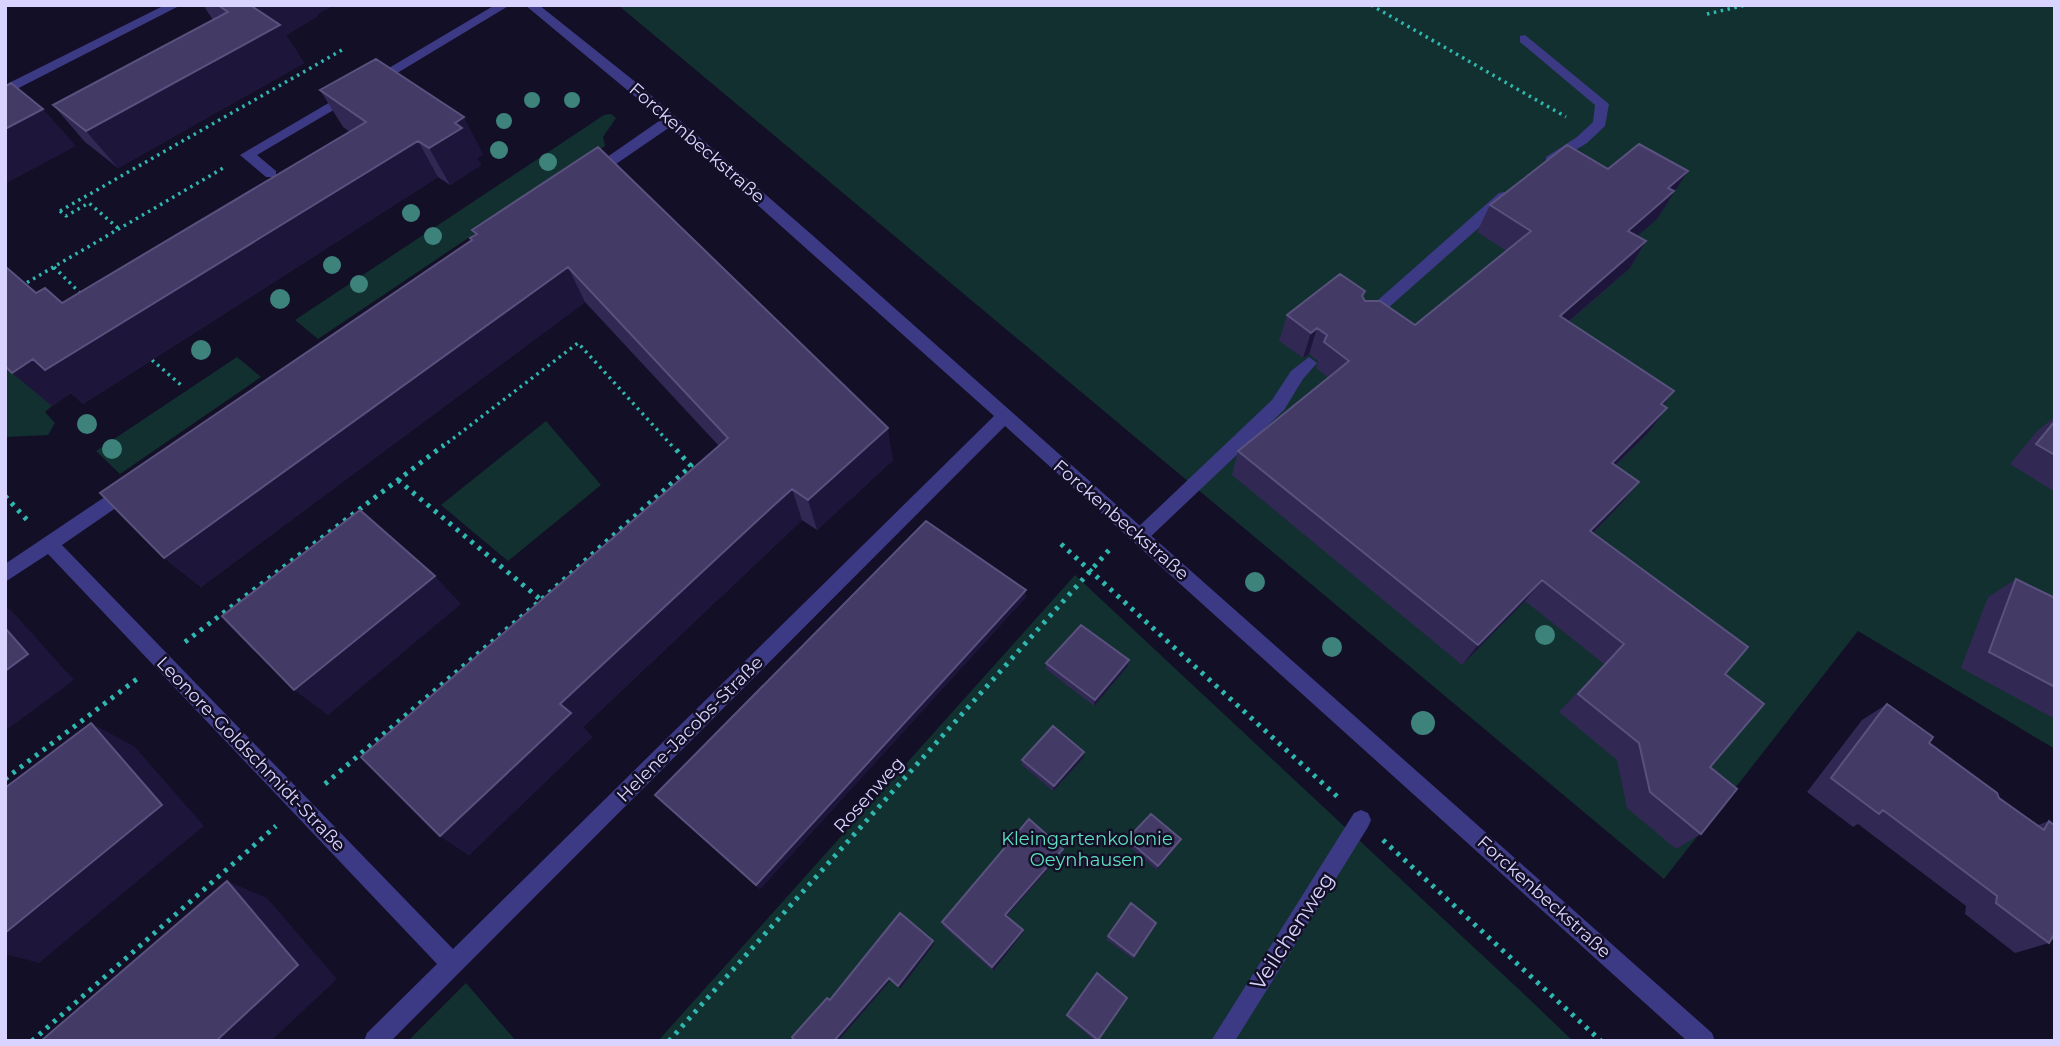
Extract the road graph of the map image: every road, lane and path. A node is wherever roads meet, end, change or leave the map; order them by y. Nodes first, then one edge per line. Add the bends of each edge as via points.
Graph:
1 (175, 5) edge
2 (504, 5) edge
3 (531, 5) edge
4 (1371, 5) edge
5 (1746, 5) edge
6 (1707, 14) dead end
7 (1525, 39) dead end
8 (342, 50) dead end
9 (5, 91) edge
10 (670, 120) junction
11 (1591, 131) junction
12 (247, 155) junction
13 (1543, 165) edge
14 (271, 174) dead end
15 (573, 187) edge
16 (1514, 188) edge
17 (120, 229) junction
18 (54, 267) junction
19 (17, 288) edge
20 (89, 302) edge
21 (1363, 322) edge
22 (152, 360) dead end
23 (1309, 363) edge
24 (181, 385) dead end
25 (1004, 416) junction
26 (398, 480) junction
27 (141, 482) edge
28 (1140, 536) junction
29 (50, 544) junction
30 (1060, 544) dead end
31 (5, 574) edge
32 (541, 600) junction
33 (161, 660) junction
34 (5, 779) edge
35 (300, 805) junction
36 (1361, 820) dead end
37 (452, 964) junction
38 (32, 1041) edge
39 (375, 1041) edge
40 (669, 1041) edge
41 (1222, 1041) edge
42 (1704, 1041) edge

1 - 9 street
2 - 12 street
3 - 10 street, Forckenbeckstraße
4 - 11 path
5 - 6 path
7 - 11 street via 1602,104 1600,123
8 - 17 path via 60,211 66,216 89,203
10 - 15 street
10 - 25 street, Forckenbeckstraße
11 - 13 street
12 - 14 street
12 - 17 path
16 - 21 street
17 - 18 path
18 - 19 path
18 - 20 path
22 - 24 path
23 - 28 street via 1278,405
25 - 28 street, Forckenbeckstraße
25 - 37 street, Helene-Jacobs-Straße
26 - 32 path
26 - 32 path via 578,343 691,466
26 - 33 path
27 - 29 street
28 - 42 street, Forckenbeckstraße
29 - 31 street
29 - 33 street, Leonore-Goldschmidt-Straße
30 - 40 path, Rosenweg via 1090,569
32 - 35 path
33 - 34 path
33 - 35 street, Leonore-Goldschmidt-Straße
35 - 37 street, Leonore-Goldschmidt-Straße
35 - 38 path
36 - 41 street, Veilchenweg
37 - 39 street, Helene-Jacobs-Straße

